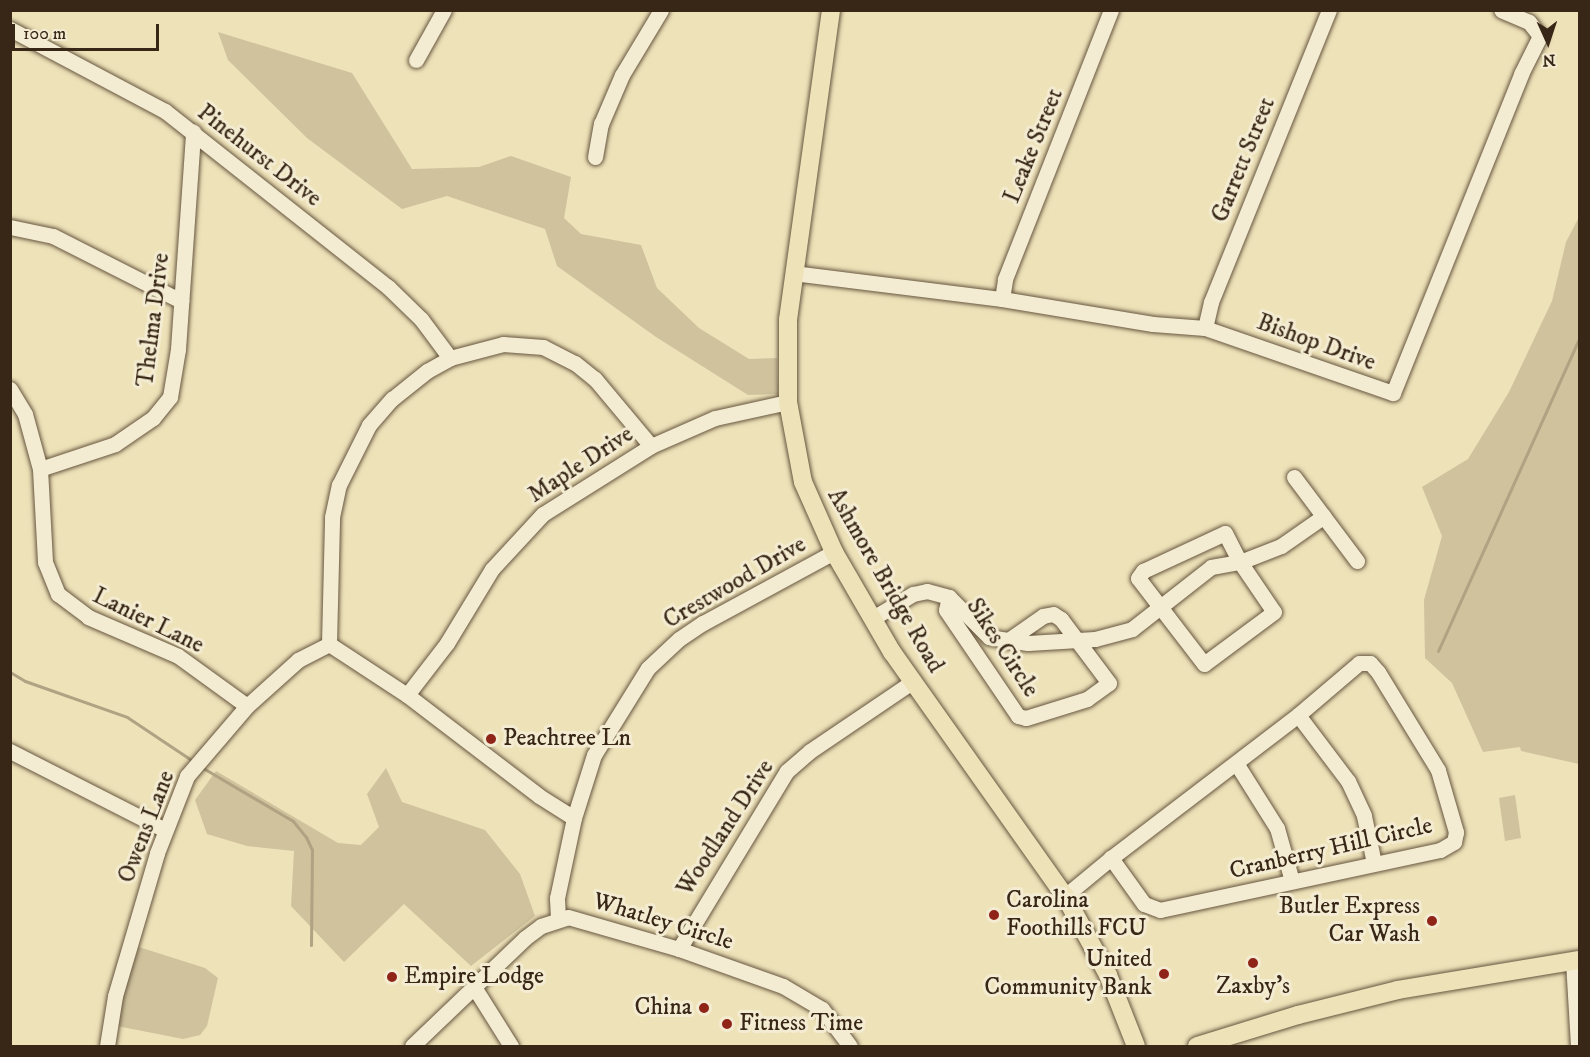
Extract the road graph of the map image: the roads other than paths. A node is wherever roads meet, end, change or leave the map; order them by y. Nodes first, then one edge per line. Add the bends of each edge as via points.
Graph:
1 (444, 10) edge
2 (661, 10) edge
3 (831, 10) edge
4 (1111, 10) edge
5 (1329, 10) edge
6 (1501, 10) edge
7 (10, 29) edge
8 (416, 60) dead end
9 (193, 132) junction
10 (595, 158) dead end
11 (10, 227) edge
12 (793, 273) junction
13 (1002, 299) junction
14 (181, 301) junction
15 (1205, 328) junction
16 (450, 358) junction
17 (10, 389) edge
18 (788, 402) junction
19 (651, 446) junction
20 (40, 469) junction
21 (1294, 477) dead end
22 (1324, 516) junction
23 (834, 552) junction
24 (1357, 561) dead end
25 (1240, 562) junction
26 (949, 597) junction
27 (1160, 608) junction
28 (873, 618) junction
29 (1075, 640) junction
30 (1007, 641) junction
31 (329, 644) junction
32 (912, 682) junction
33 (407, 695) junction
34 (247, 706) junction
35 (1298, 715) junction
36 (10, 751) edge
37 (1236, 763) junction
38 (574, 818) junction
39 (165, 830) junction
40 (1111, 858) junction
41 (1374, 862) junction
42 (1292, 881) junction
43 (1065, 896) junction
44 (558, 918) junction
45 (679, 949) junction
46 (1576, 960) edge
47 (474, 987) junction
48 (107, 1047) edge
49 (412, 1047) edge
50 (511, 1047) edge
51 (850, 1047) edge
52 (1136, 1047) edge
53 (1197, 1047) edge
54 (1578, 1047) edge

1 - 8 street
2 - 10 street via 622,75 601,124
3 - 12 main road, Ashmore Bridge Road
4 - 13 street, Leake Street via 1005,279
5 - 15 street, Garrett Street via 1210,302
6 - 15 street, Bishop Drive via 1529,22 1540,36 1414,338 1397,390 1388,394 1353,378
7 - 9 street, Pinehurst Drive via 141,97
9 - 14 street, Thelma Drive
9 - 16 street, Pinehurst Drive via 388,287 421,319
11 - 14 street via 53,236
12 - 13 street, Bishop Drive
12 - 18 main road, Ashmore Bridge Road via 788,320
13 - 15 street, Bishop Drive via 1142,323
14 - 20 street, Thelma Drive via 174,383 162,409 115,444
16 - 19 street via 513,343 552,351 595,379
16 - 31 street via 405,387 382,409 360,439 344,471 332,517
17 - 20 street, Lanier Lane via 25,414
18 - 19 street, Maple Drive via 715,418
18 - 23 main road, Ashmore Bridge Road via 803,482
19 - 33 street, Maple Drive via 568,496 521,535 492,569 447,643
20 - 34 street, Lanier Lane via 45,562 58,594 88,617 178,656
21 - 22 street
22 - 24 street
22 - 25 street via 1281,546
23 - 28 main road, Ashmore Bridge Road
23 - 38 street, Crestwood Drive via 703,623 660,656 604,735
25 - 27 street via 1211,567
25 - 27 street via 1225,533 1143,571 1138,578
25 - 27 street via 1274,612 1204,664
26 - 28 street via 927,591 913,594
26 - 29 street, Sikes Circle via 946,610 1018,716 1026,718 1087,699 1109,683
26 - 30 street via 989,637
27 - 29 street via 1132,629
28 - 32 main road, Ashmore Bridge Road
29 - 30 street
29 - 30 street via 1053,614 1043,616
31 - 33 street
31 - 34 street, Owens Lane via 289,667
32 - 43 main road, Ashmore Bridge Road
32 - 45 street, Woodland Drive via 787,771
33 - 38 street via 539,796
34 - 39 street, Owens Lane via 187,776
35 - 37 street, Cranberry Hill Circle
35 - 41 street via 1348,781 1364,816
35 - 41 street, Cranberry Hill Circle via 1359,663 1370,663 1438,770 1456,832 1454,842 1440,850
36 - 39 street
37 - 40 street, Cranberry Hill Circle
37 - 42 street via 1269,813
38 - 44 street, Crestwood Drive via 557,898
39 - 48 street, Owens Lane via 115,996
40 - 42 street, Cranberry Hill Circle via 1144,904 1160,910
40 - 43 street, Cranberry Hill Circle
41 - 42 street, Cranberry Hill Circle
43 - 52 main road, Ashmore Bridge Road via 1108,975
44 - 45 street, Whatley Circle via 589,921
44 - 47 street, Whatley Circle via 525,938
45 - 51 street, Whatley Circle via 804,997 830,1016
46 - 53 main road via 1350,1001
46 - 54 street
47 - 49 street, Whatley Circle
47 - 50 street

